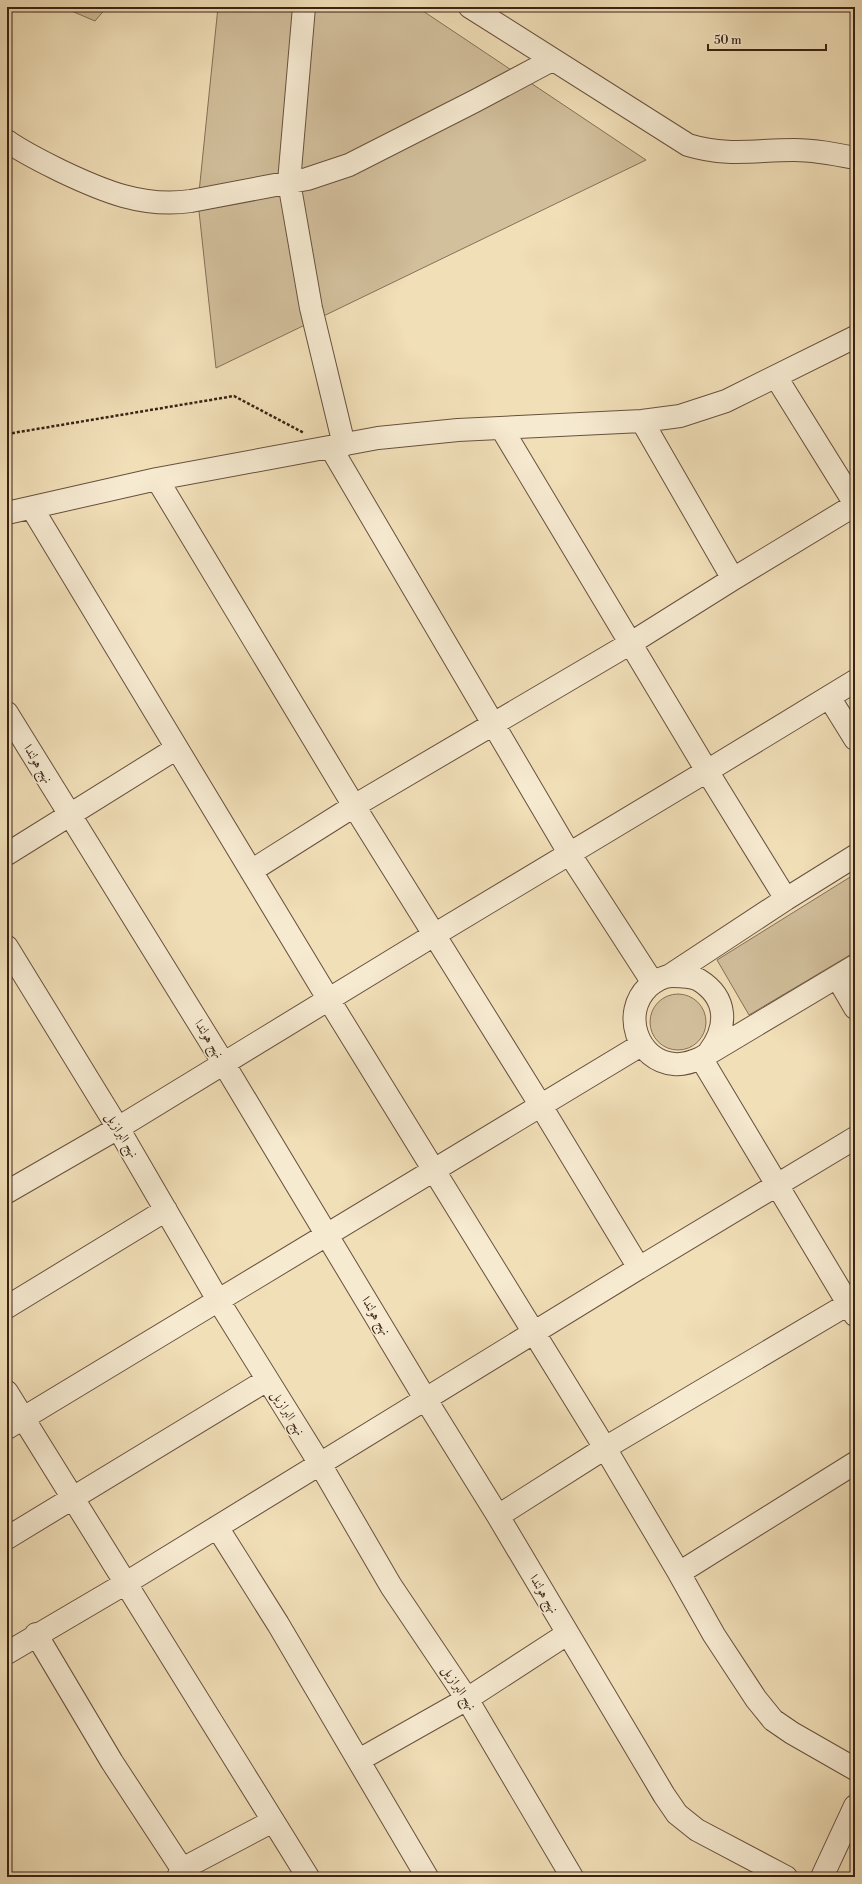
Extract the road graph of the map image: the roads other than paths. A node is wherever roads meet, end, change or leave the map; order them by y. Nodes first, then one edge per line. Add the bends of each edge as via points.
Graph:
1 (304, 7) edge
2 (470, 7) edge
3 (552, 60) junction
4 (7, 141) edge
5 (855, 158) edge
6 (289, 182) junction
7 (855, 337) edge
8 (776, 377) junction
9 (642, 421) junction
10 (502, 429) junction
11 (338, 447) junction
12 (157, 479) junction
13 (855, 505) edge
14 (32, 508) junction
15 (7, 513) edge
16 (733, 579) junction
17 (631, 643) junction
18 (855, 681) edge
19 (829, 697) junction
20 (7, 713) edge
21 (492, 723) junction
22 (855, 738) edge
23 (177, 748) junction
24 (707, 772) junction
25 (354, 806) junction
26 (69, 815) junction
27 (569, 853) junction
28 (7, 854) edge
29 (855, 856) edge
30 (251, 871) junction
31 (786, 899) junction
32 (434, 935) junction
33 (7, 947) edge
34 (846, 972) edge
35 (661, 979) junction
36 (329, 1000) junction
37 (855, 1008) edge
38 (641, 1045) junction
39 (705, 1055) junction
40 (224, 1064) junction
41 (541, 1106) junction
42 (118, 1128) junction
43 (855, 1138) edge
44 (434, 1170) junction
45 (777, 1185) junction
46 (9, 1187) edge
47 (166, 1210) junction
48 (327, 1234) junction
49 (639, 1268) junction
50 (218, 1300) junction
51 (7, 1306) edge
52 (853, 1306) edge
53 (533, 1332) junction
54 (266, 1380) junction
55 (7, 1392) edge
56 (426, 1400) junction
57 (15, 1423) edge
58 (605, 1448) junction
59 (855, 1463) edge
60 (320, 1464) junction
61 (72, 1497) junction
62 (498, 1516) junction
63 (217, 1527) junction
64 (7, 1538) edge
65 (679, 1573) junction
66 (126, 1583) junction
67 (36, 1634) junction
68 (567, 1634) junction
69 (7, 1653) edge
70 (467, 1698) junction
71 (359, 1760) junction
72 (855, 1769) edge
73 (855, 1806) edge
74 (272, 1821) junction
75 (180, 1873) edge
76 (308, 1877) edge
77 (427, 1877) edge
78 (572, 1877) edge
79 (786, 1877) edge
80 (822, 1877) edge

1 - 6 street
2 - 3 street
3 - 5 street via 688,145 706,151 724,153 795,150 834,153
3 - 6 street via 349,165
4 - 6 street via 81,181 113,194 156,203 191,201
6 - 11 street
7 - 8 street
8 - 9 street via 704,410
8 - 13 street
9 - 10 street
9 - 16 street
10 - 11 street via 458,430 378,438
10 - 17 street
11 - 12 street
11 - 21 street
12 - 14 street
12 - 25 street
13 - 16 street
14 - 15 street
14 - 23 street
16 - 17 street
17 - 21 street
17 - 24 street
18 - 19 street
19 - 22 street
19 - 24 street
20 - 26 street, نهج هولندا
21 - 25 street
21 - 27 street
23 - 26 street
23 - 30 street
24 - 27 street
24 - 31 street
25 - 30 street
25 - 32 street
26 - 28 street
26 - 40 street, نهج هولندا
27 - 32 street
27 - 35 street
29 - 31 street
30 - 36 street
31 - 35 street
32 - 36 street
32 - 41 street
33 - 42 street, نهج البرازيل
34 - 37 street
34 - 39 street
35 - 38 street via 643,992 636,1005 633,1018 635,1032
35 - 39 street via 684,975 698,979 718,999 723,1013 723,1027 718,1041
36 - 40 street
36 - 44 street
38 - 39 street via 650,1055 668,1063 688,1063
38 - 41 street
39 - 45 street
40 - 42 street
40 - 48 street, نهج هولندا
41 - 44 street
41 - 49 street
42 - 46 street
42 - 47 street, نهج البرازيل
43 - 45 street
44 - 48 street
44 - 53 street
45 - 49 street
45 - 52 street
47 - 50 street, نهج البرازيل
47 - 51 street
48 - 50 street
48 - 56 street, نهج هولندا
49 - 53 street
50 - 54 street, نهج البرازيل
50 - 57 street
52 - 58 street
53 - 56 street
53 - 58 street
54 - 60 street, نهج البرازيل
54 - 61 street
55 - 57 street
56 - 60 street
56 - 62 street, نهج هولندا
57 - 61 street
58 - 62 street
58 - 65 street
59 - 65 street
60 - 63 street
60 - 70 street, نهج البرازيل via 390,1586
61 - 64 street
61 - 66 street
62 - 68 street, نهج هولندا
63 - 66 street
63 - 71 street
65 - 72 street via 714,1635 756,1699 774,1720
66 - 67 street
66 - 74 street
67 - 69 street
67 - 75 street
68 - 70 street
68 - 79 street, نهج هولندا via 678,1814 697,1830
70 - 71 street
70 - 78 street, نهج البرازيل
71 - 77 street
73 - 80 street
74 - 75 street
74 - 76 street

